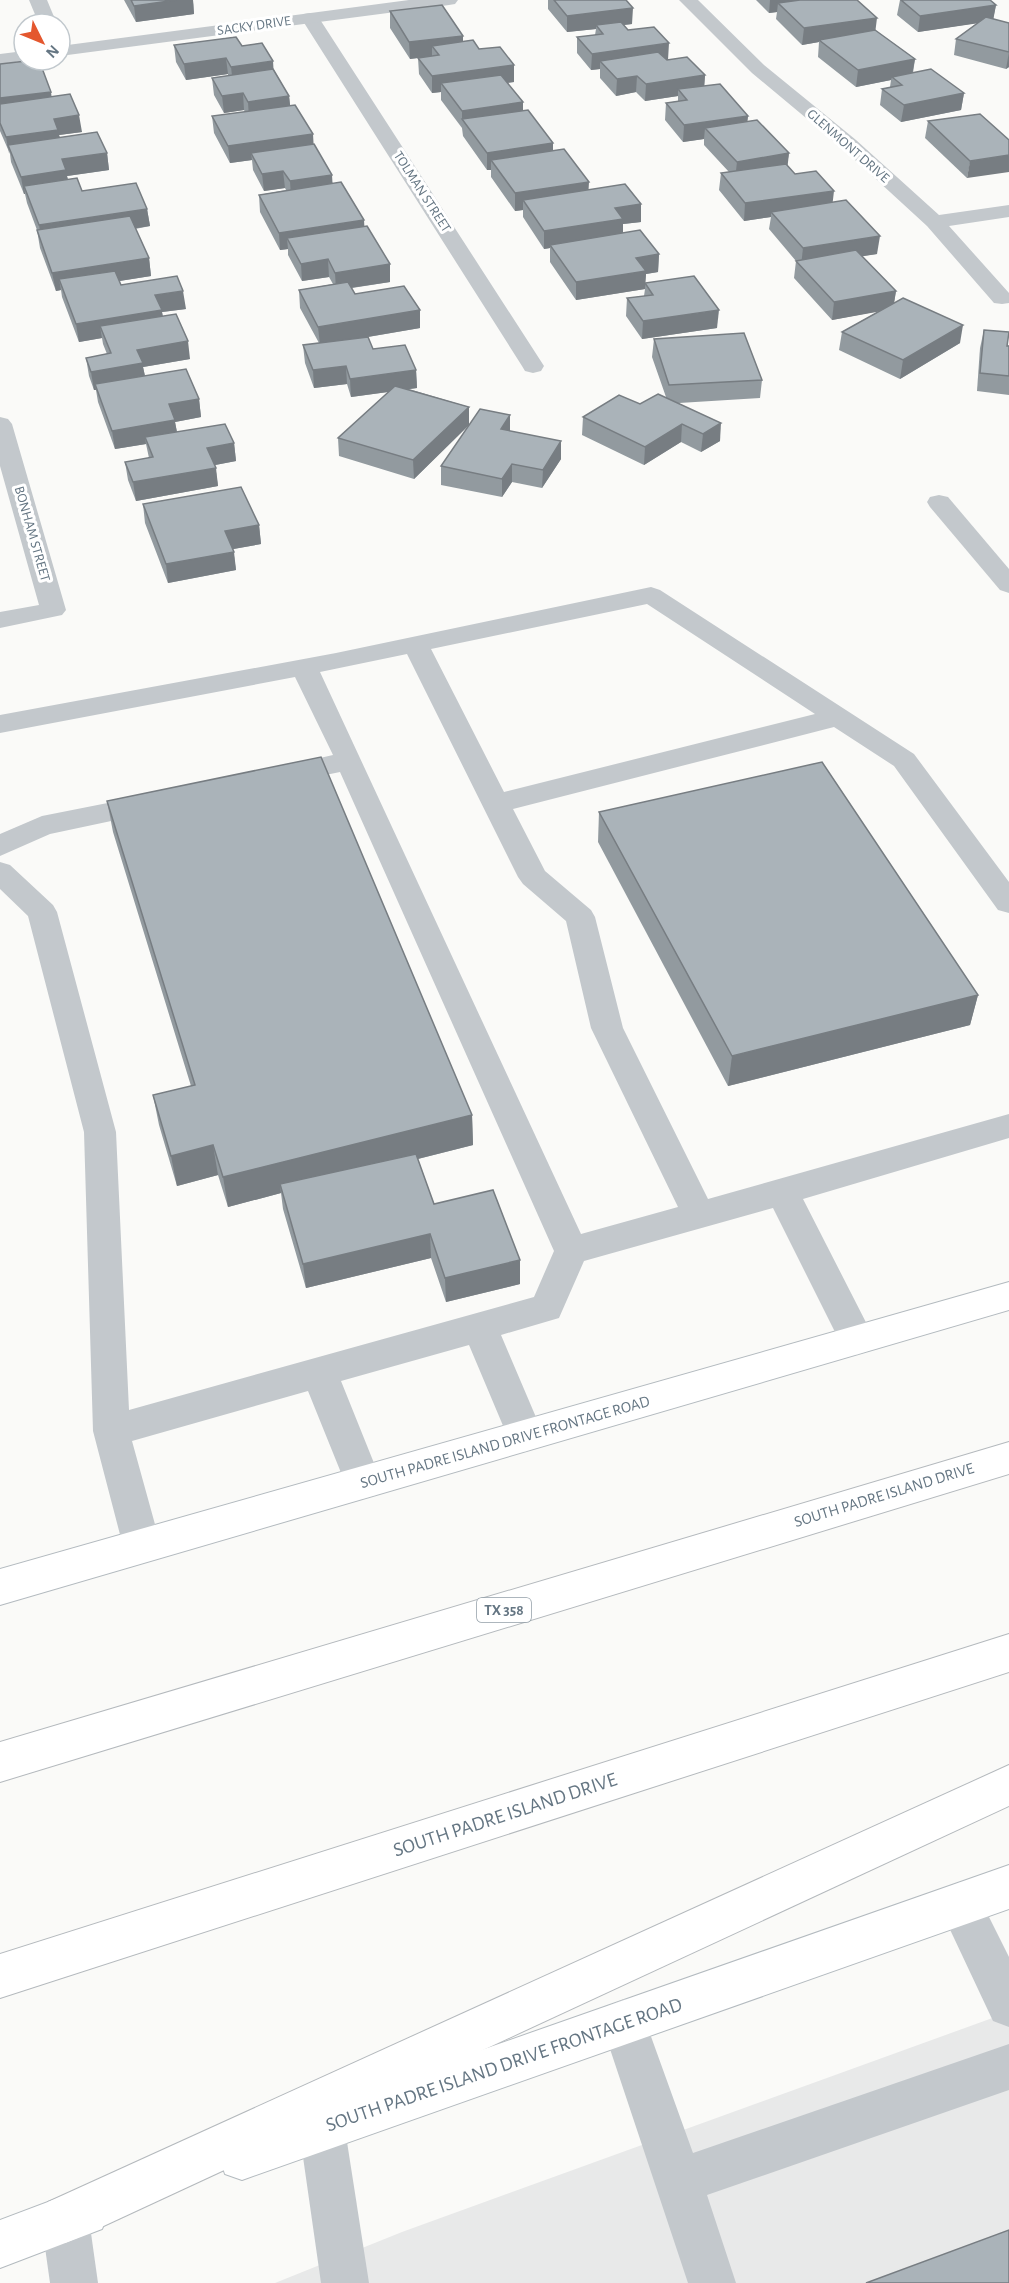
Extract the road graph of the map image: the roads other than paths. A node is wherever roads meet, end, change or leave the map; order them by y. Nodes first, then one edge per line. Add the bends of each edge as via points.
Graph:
1 (449, 0) edge
2 (688, 0) edge
3 (310, 18) junction
4 (72, 49) edge
5 (1009, 211) edge
6 (934, 222) junction
7 (1002, 298) dead end
8 (533, 366) dead end
9 (0, 424) edge
10 (939, 502) dead end
11 (1009, 585) edge
12 (0, 620) edge
13 (415, 644) junction
14 (304, 667) junction
15 (838, 717) junction
16 (0, 724) edge
17 (349, 761) junction
18 (258, 780) edge
19 (178, 797) edge
20 (495, 804) junction
21 (0, 846) edge
22 (0, 872) edge
23 (1009, 903) edge
24 (1009, 1126) edge
25 (782, 1192) junction
26 (699, 1215) junction
27 (571, 1251) junction
28 (1009, 1296) edge
29 (480, 1327) junction
30 (857, 1340) junction
31 (319, 1371) junction
32 (111, 1431) junction
33 (525, 1436) junction
34 (1009, 1458) edge
35 (363, 1483) junction
36 (142, 1546) junction
37 (0, 1587) edge
38 (1009, 1653) edge
39 (0, 1762) edge
40 (1009, 1785) edge
41 (1009, 1887) edge
42 (960, 1904) junction
43 (0, 1976) edge
44 (1009, 2005) edge
45 (624, 2022) junction
46 (1009, 2067) edge
47 (322, 2129) junction
48 (679, 2181) junction
49 (65, 2219) junction
50 (0, 2244) edge
51 (74, 2283) edge
52 (345, 2283) edge
53 (712, 2283) edge

1 - 3 street, SACKY DRIVE
2 - 6 street, GLENMONT DRIVE via 758,69 849,144
3 - 4 street, SACKY DRIVE
3 - 8 street, TOLMAN STREET
5 - 6 street
6 - 7 street, GLENMONT DRIVE
9 - 12 street, BONHAM STREET via 53,610
10 - 11 street
13 - 14 street
13 - 15 street via 651,595
13 - 20 street
14 - 16 street
14 - 17 street
15 - 20 street
15 - 23 street via 904,760
17 - 18 street
17 - 27 street
19 - 21 street via 42,826
20 - 26 street via 533,877 580,917 607,1028
22 - 32 street via 42,912 100,1132
24 - 25 street
25 - 26 street
25 - 30 street
26 - 27 street
27 - 29 street via 547,1308
28 - 30 main road, SOUTH PADRE ISLAND DRIVE FRONTAGE ROAD
29 - 31 street
29 - 33 street
30 - 33 main road, SOUTH PADRE ISLAND DRIVE FRONTAGE ROAD
31 - 32 street
31 - 35 street
32 - 36 street
33 - 35 main road, SOUTH PADRE ISLAND DRIVE FRONTAGE ROAD
34 - 39 main road, SOUTH PADRE ISLAND DRIVE / TX 358
35 - 36 main road, SOUTH PADRE ISLAND DRIVE FRONTAGE ROAD
36 - 37 main road, SOUTH PADRE ISLAND DRIVE FRONTAGE ROAD
38 - 43 main road, SOUTH PADRE ISLAND DRIVE
40 - 49 main road
41 - 42 main road, SOUTH PADRE ISLAND DRIVE FRONTAGE ROAD
42 - 44 street
42 - 45 main road, SOUTH PADRE ISLAND DRIVE FRONTAGE ROAD
45 - 47 main road, SOUTH PADRE ISLAND DRIVE FRONTAGE ROAD
45 - 48 street
46 - 48 street
47 - 49 main road, SOUTH PADRE ISLAND DRIVE FRONTAGE ROAD
47 - 52 street
48 - 53 street
49 - 50 main road, SOUTH PADRE ISLAND DRIVE FRONTAGE ROAD
49 - 51 street

